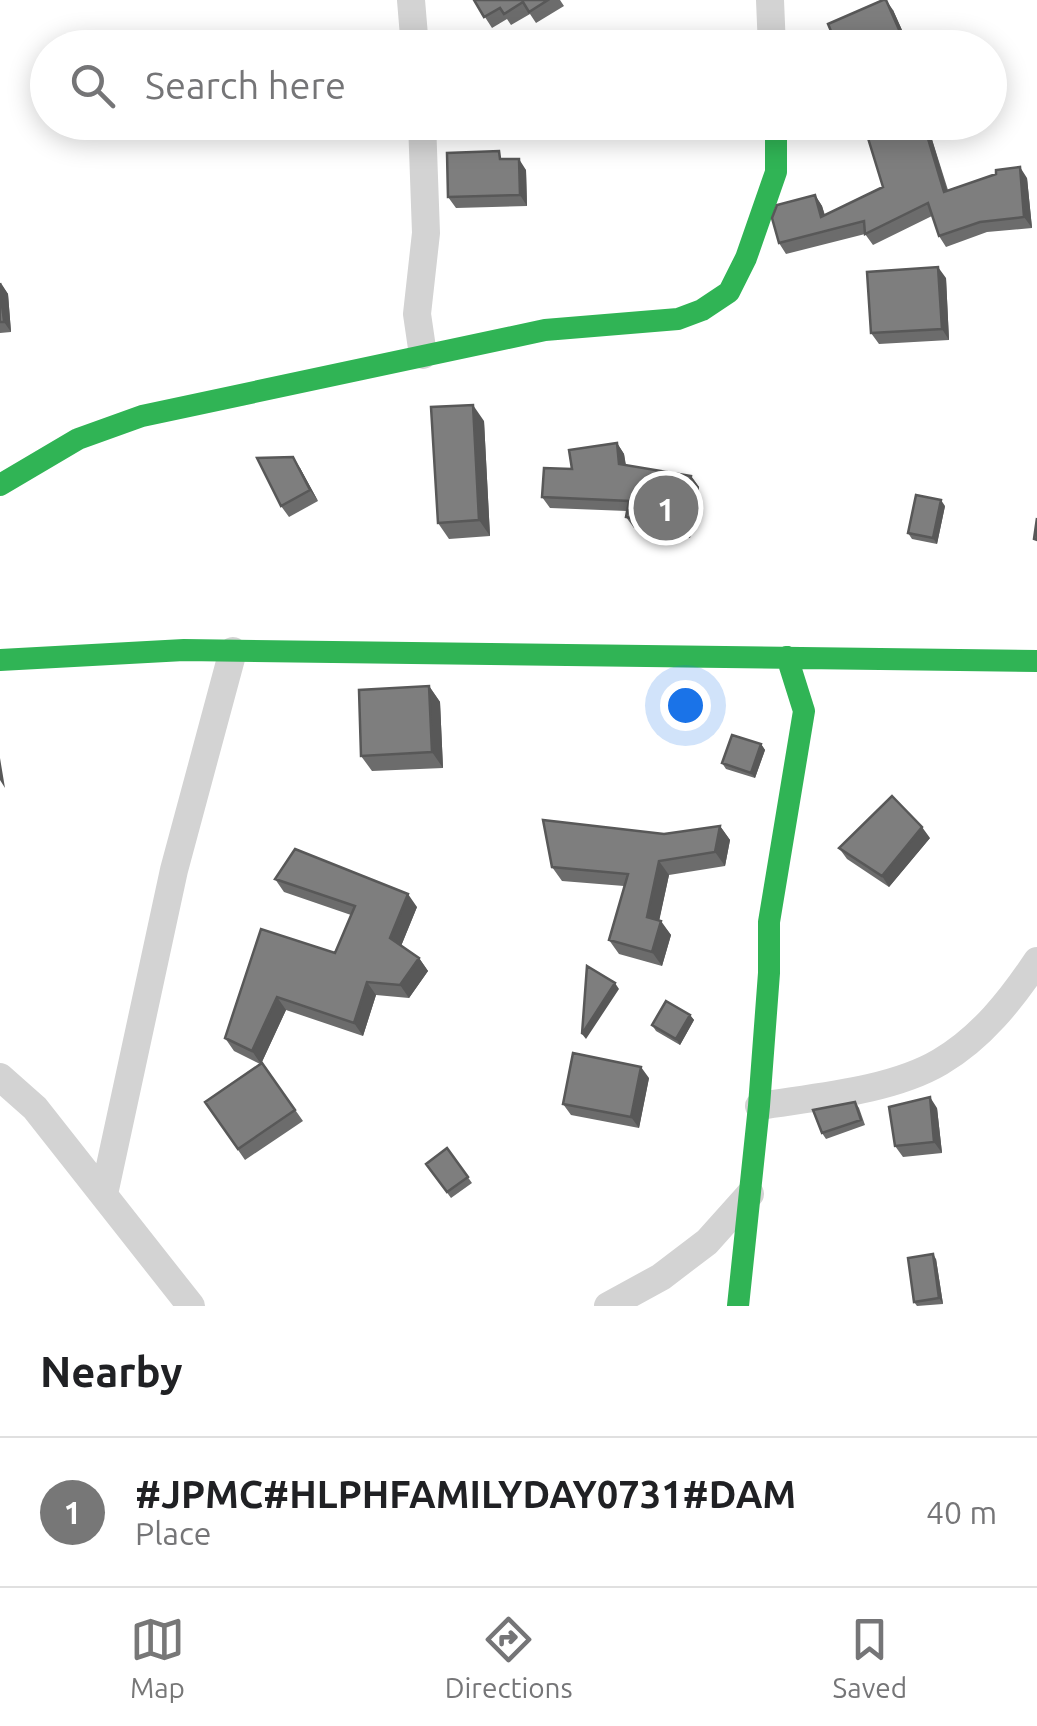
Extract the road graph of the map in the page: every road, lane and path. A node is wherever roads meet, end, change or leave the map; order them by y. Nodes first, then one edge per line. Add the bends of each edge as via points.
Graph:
1 (411, 0) edge
2 (770, 0) edge
3 (414, 30) edge
4 (771, 30) edge
5 (423, 140) edge
6 (776, 140) edge
7 (423, 355) junction
8 (0, 486) edge
9 (233, 651) junction
10 (787, 656) junction
11 (0, 660) edge
12 (1037, 661) edge
13 (1037, 962) edge
14 (0, 1077) edge
15 (758, 1106) junction
16 (104, 1194) junction
17 (750, 1194) junction
18 (191, 1306) edge
19 (608, 1306) edge
20 (738, 1306) edge

1 - 3 street
2 - 4 street
5 - 7 street via 426,233 417,314
6 - 7 street via 776,172 762,216 738,276 716,302 678,319 545,330
7 - 8 street via 142,416 41,459
9 - 10 street
9 - 11 street
9 - 16 street via 170,887
10 - 12 street
10 - 15 street via 804,711 769,922
13 - 15 street via 988,1024 942,1061 901,1078
14 - 16 street via 36,1108
15 - 17 street
16 - 18 street
17 - 19 street via 707,1242
17 - 20 street

